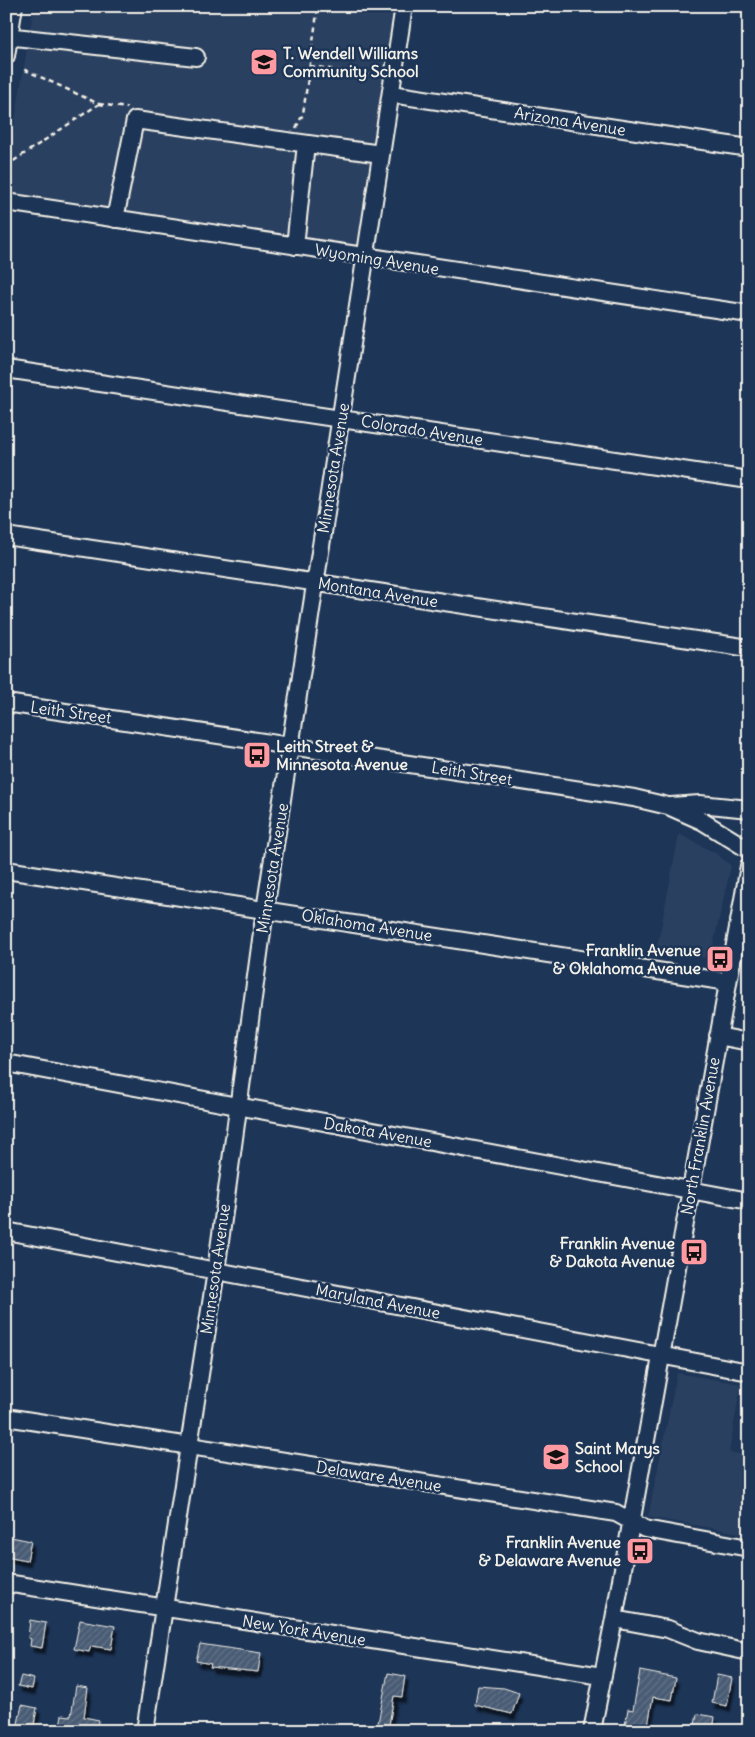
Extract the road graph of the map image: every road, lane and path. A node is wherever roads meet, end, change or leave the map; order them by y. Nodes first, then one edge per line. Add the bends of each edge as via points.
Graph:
1 (14, 6) edge
2 (318, 6) edge
3 (368, 6) edge
4 (404, 6) edge
5 (387, 8) dead end
6 (8, 36) edge
7 (6, 56) edge
8 (196, 57) dead end
9 (310, 66) junction
10 (21, 68) dead end
11 (376, 76) dead end
12 (391, 94) junction
13 (293, 133) dead end
14 (306, 144) junction
15 (749, 148) edge
16 (381, 154) junction
17 (6, 166) edge
18 (6, 202) edge
19 (115, 219) junction
20 (296, 246) junction
21 (365, 257) junction
22 (749, 314) edge
23 (6, 369) edge
24 (341, 418) junction
25 (749, 480) edge
26 (6, 536) edge
27 (316, 582) junction
28 (749, 648) edge
29 (6, 703) edge
30 (291, 744) junction
31 (668, 806) junction
32 (749, 809) edge
33 (749, 850) edge
34 (749, 866) edge
35 (6, 870) edge
36 (265, 910) junction
37 (728, 982) junction
38 (718, 1036) junction
39 (749, 1042) edge
40 (6, 1063) edge
41 (237, 1106) junction
42 (690, 1190) junction
43 (749, 1201) edge
44 (6, 1231) edge
45 (216, 1271) junction
46 (661, 1356) junction
47 (749, 1372) edge
48 (6, 1417) edge
49 (189, 1446) junction
50 (632, 1521) junction
51 (749, 1548) edge
52 (6, 1583) edge
53 (164, 1608) junction
54 (614, 1619) junction
55 (749, 1652) edge
56 (602, 1676) junction
57 (145, 1731) edge
58 (592, 1731) edge

1 - 6 street
2 - 9 path
3 - 5 path
4 - 12 street, Minnesota Avenue
6 - 7 street
6 - 8 street
9 - 11 path
9 - 13 path via 303,114
10 - 17 path via 99,104
12 - 15 street, Arizona Avenue
12 - 16 street, Minnesota Avenue
14 - 16 street
14 - 19 street via 135,120
14 - 20 street
16 - 21 street, Minnesota Avenue
18 - 19 street, Wyoming Avenue
19 - 20 street, Wyoming Avenue
20 - 21 street, Wyoming Avenue
21 - 22 street, Wyoming Avenue
21 - 24 street, Minnesota Avenue
23 - 24 street, Colorado Avenue
24 - 25 street, Colorado Avenue
24 - 27 street, Minnesota Avenue
26 - 27 street, Montana Avenue
27 - 28 street, Montana Avenue
27 - 30 street, Minnesota Avenue
29 - 30 street, Leith Street
30 - 31 street, Leith Street
30 - 36 street, Minnesota Avenue
31 - 32 street via 700,804
31 - 33 street, Leith Street via 702,821
34 - 37 street, North Franklin Avenue
35 - 36 street, Oklahoma Avenue
36 - 37 street, Oklahoma Avenue
36 - 41 street, Minnesota Avenue
37 - 38 street, North Franklin Avenue
38 - 39 street
38 - 42 street, North Franklin Avenue
40 - 41 street, Dakota Avenue
41 - 42 street, Dakota Avenue
41 - 45 street, Minnesota Avenue
42 - 43 street, Dakota Avenue
42 - 46 street, North Franklin Avenue
44 - 45 street, Maryland Avenue
45 - 46 street, Maryland Avenue
45 - 49 street, Minnesota Avenue
46 - 47 street, Maryland Avenue
46 - 50 street, North Franklin Avenue
48 - 49 street, Delaware Avenue
49 - 50 street, Delaware Avenue via 616,1513
49 - 53 street, Minnesota Avenue
50 - 51 street, Delaware Avenue via 645,1529
50 - 54 street, North Franklin Avenue
52 - 53 street, New York Avenue
53 - 56 street, New York Avenue
53 - 57 street, Minnesota Avenue
54 - 55 street via 668,1629 698,1641
54 - 56 street, North Franklin Avenue
56 - 58 street, North Franklin Avenue

